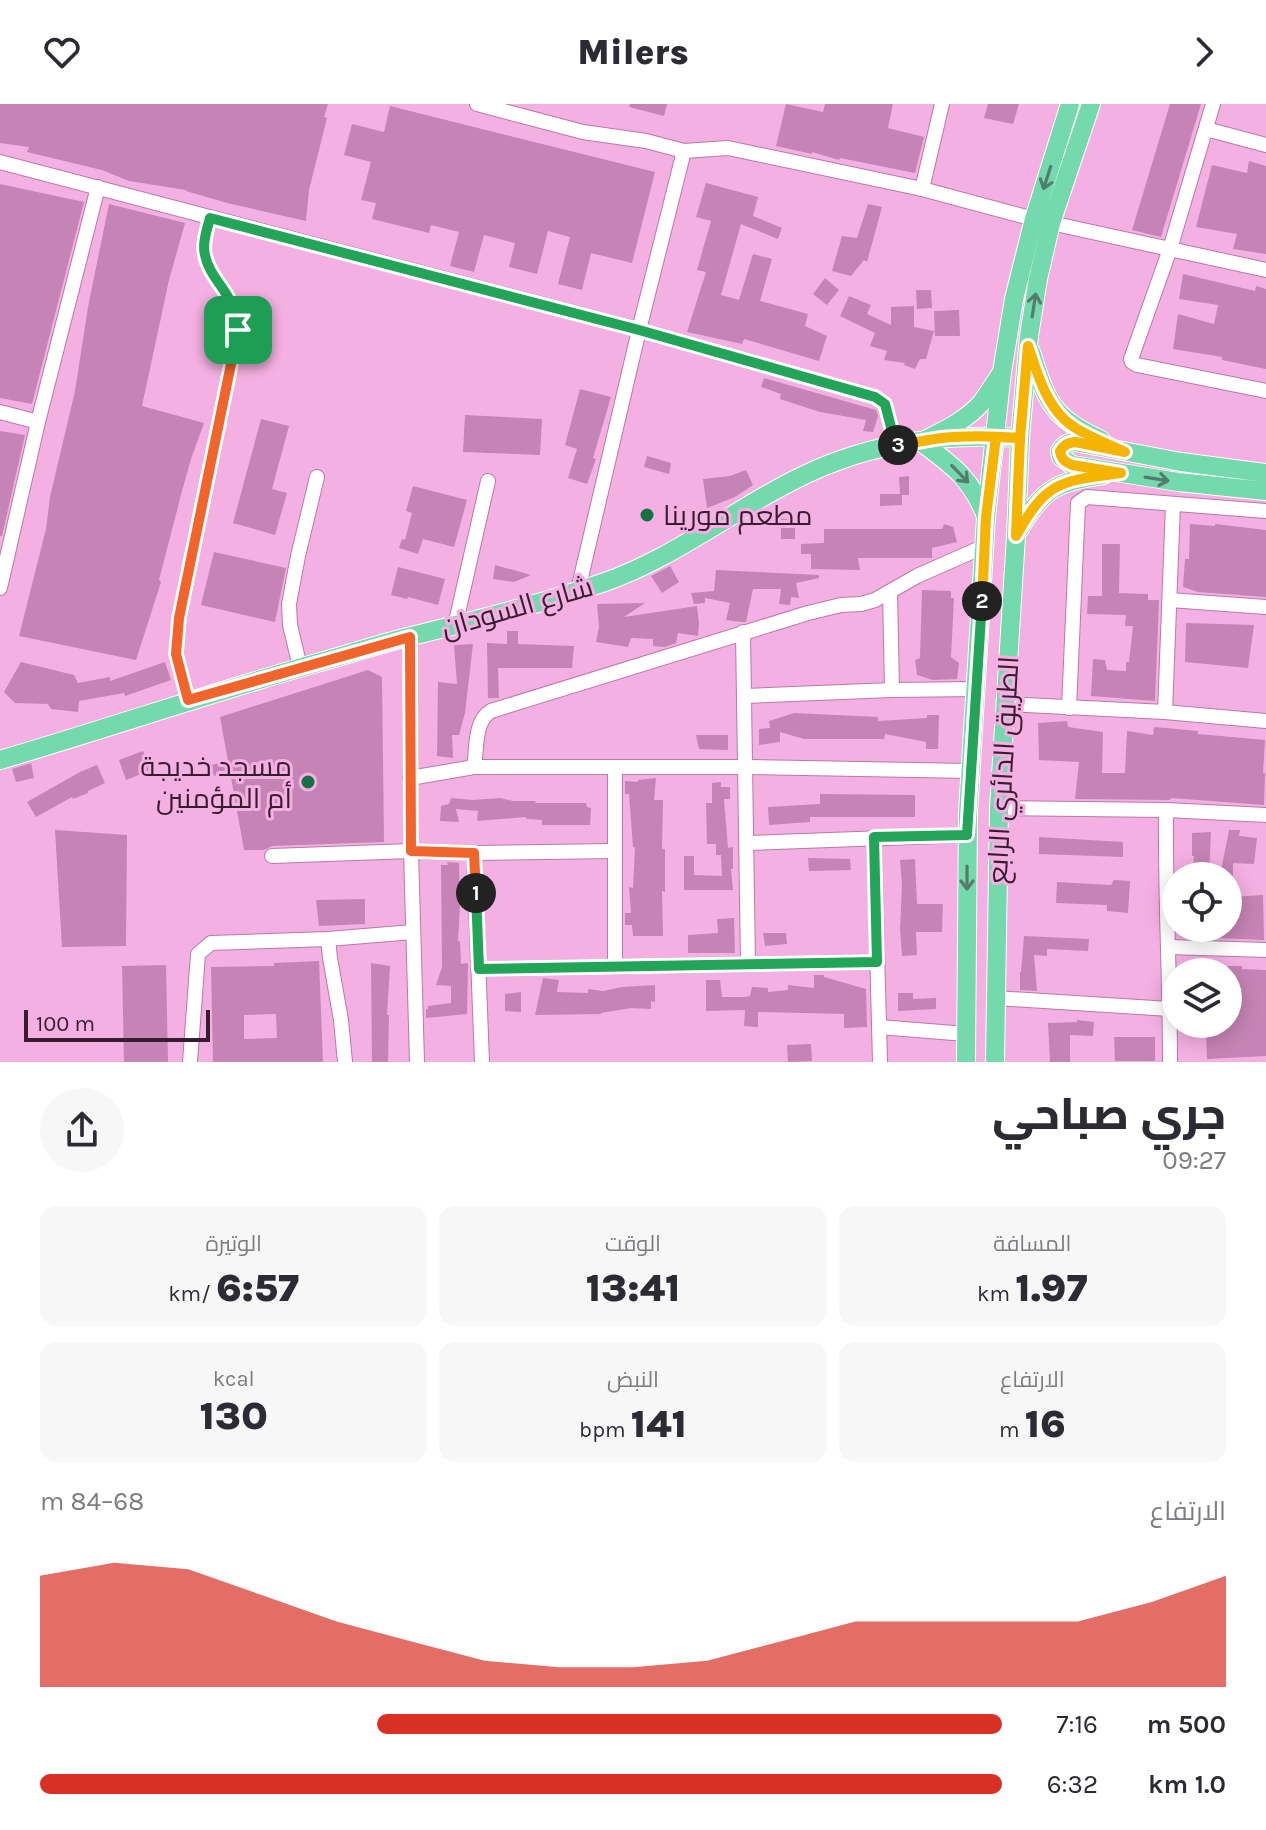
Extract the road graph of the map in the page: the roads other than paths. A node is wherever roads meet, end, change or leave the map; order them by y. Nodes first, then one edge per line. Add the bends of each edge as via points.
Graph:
1 (477, 104) edge
2 (942, 104) edge
3 (1070, 104) edge
4 (1091, 104) edge
5 (1213, 104) edge
6 (1206, 129) junction
7 (1266, 145) edge
8 (684, 151) junction
9 (0, 162) edge
10 (98, 187) junction
11 (922, 189) junction
12 (210, 218) junction
13 (1042, 221) junction
14 (1170, 249) junction
15 (1266, 270) edge
16 (639, 330) junction
17 (1028, 346) junction
18 (1002, 372) junction
19 (1266, 391) edge
20 (0, 412) edge
21 (38, 422) junction
22 (996, 437) junction
23 (1020, 438) junction
24 (921, 442) junction
25 (896, 446) junction
26 (1125, 452) junction
27 (1121, 473) junction
28 (1266, 473) edge
29 (317, 477) dead end
30 (488, 481) dead end
31 (1266, 491) edge
32 (1173, 504) junction
33 (1266, 511) edge
34 (986, 517) junction
35 (1016, 536) junction
36 (985, 546) junction
37 (0, 588) edge
38 (578, 590) junction
39 (890, 592) junction
40 (1170, 600) junction
41 (1266, 607) edge
42 (455, 626) junction
43 (743, 632) junction
44 (410, 637) junction
45 (300, 667) junction
46 (976, 689) junction
47 (892, 690) junction
48 (745, 696) junction
49 (188, 700) junction
50 (1006, 704) junction
51 (1069, 708) junction
52 (1165, 712) junction
53 (1266, 721) edge
54 (0, 760) edge
55 (474, 767) junction
56 (746, 767) junction
57 (615, 768) junction
58 (971, 771) junction
59 (410, 778) junction
60 (999, 808) junction
61 (1166, 810) junction
62 (1266, 815) edge
63 (967, 835) junction
64 (874, 837) junction
65 (747, 843) junction
66 (411, 851) junction
67 (614, 851) junction
68 (474, 853) junction
69 (272, 856) dead end
70 (413, 932) junction
71 (328, 939) junction
72 (1169, 947) junction
73 (1266, 950) edge
74 (1169, 958) edge
75 (877, 962) junction
76 (748, 964) junction
77 (615, 965) junction
78 (479, 969) junction
79 (995, 998) junction
80 (1162, 1008) edge
81 (879, 1027) junction
82 (966, 1034) junction
83 (1170, 1038) edge
84 (190, 1062) edge
85 (345, 1062) edge
86 (417, 1062) edge
87 (482, 1062) edge
88 (880, 1062) edge
89 (966, 1062) edge
90 (995, 1062) edge
91 (1170, 1062) edge

1 - 8 street
2 - 11 street
3 -> 13 main road, الطريق الدائري الرابع
4 - 13 main road, الطريق الدائري الرابع
5 - 6 street
6 - 7 street
6 - 14 street
8 - 11 street via 728,148
8 - 16 street
9 - 10 street
10 - 12 street
10 - 21 street
11 - 13 street
12 - 16 street
12 - 49 street via 204,253 229,298 238,330 179,618 176,654
13 - 14 street
17 -> 13 main road, الطريق الدائري الرابع
13 - 18 main road, الطريق الدائري الرابع via 1014,299
14 - 15 street
14 - 19 street via 1132,362
16 - 25 street via 875,397 885,404
16 - 38 street
17 - 23 main road, الطريق الدائري الرابع
17 - 26 main road via 1041,383 1064,420
18 - 22 main road, الطريق الدائري الرابع
18 - 24 main road via 966,417
20 - 21 street
21 - 37 street
22 - 23 main road, شارع السودان
22 - 24 main road, شارع السودان
22 - 34 main road, الطريق الدائري الرابع
23 - 35 main road, الطريق الدائري الرابع
24 - 25 main road, شارع السودان
24 -> 34 main road via 958,470
25 - 38 main road, شارع السودان via 832,463 666,555
26 - 27 main road via 1075,442 1060,451 1072,465
26 - 28 main road
27 -> 31 main road
27 - 35 main road via 1056,487 1030,510
29 - 45 street via 289,604
30 - 42 street
32 - 33 street
32 - 40 street
32 - 51 street via 1087,497 1078,503
34 - 36 main road, الطريق الدائري الرابع
35 - 50 main road, الطريق الدائري الرابع
36 - 39 street
36 - 46 main road, الطريق الدائري الرابع
38 - 42 main road, شارع السودان
39 - 43 street
39 - 47 street
40 - 41 street
40 - 52 street
42 - 44 main road, شارع السودان
43 - 48 street
43 - 55 street via 491,711 480,725
44 - 45 main road, شارع السودان
44 - 59 street
45 - 49 main road, شارع السودان
46 - 47 street
46 - 58 main road, الطريق الدائري الرابع
47 - 48 street
48 - 56 street
49 - 54 main road, شارع السودان
50 - 51 street
50 - 60 main road, الطريق الدائري الرابع
51 - 52 street
52 - 53 street
55 - 57 street
55 - 59 street
56 - 57 street
56 - 58 street
56 - 65 street
57 - 67 street
58 - 63 main road, الطريق الدائري الرابع
59 - 66 street
60 - 61 street
60 - 79 main road, الطريق الدائري الرابع
61 - 62 street
61 - 72 street
63 - 64 street
63 -> 82 main road, الطريق الدائري الرابع
64 - 65 street
64 - 75 street
65 - 76 street
66 - 68 street
66 - 69 street
66 - 70 street
67 - 68 street
67 - 77 street
68 - 78 street
70 - 71 street
70 - 86 street
71 - 84 street via 211,943 204,948 198,954
71 - 85 street
72 - 73 street
72 - 74 street
75 - 76 street
75 - 81 street
76 - 77 street
77 - 78 street
78 - 87 street
79 - 80 street
79 - 90 main road, الطريق الدائري الرابع
81 - 82 street
81 - 88 street
82 - 89 main road, الطريق الدائري الرابع
83 - 91 street

